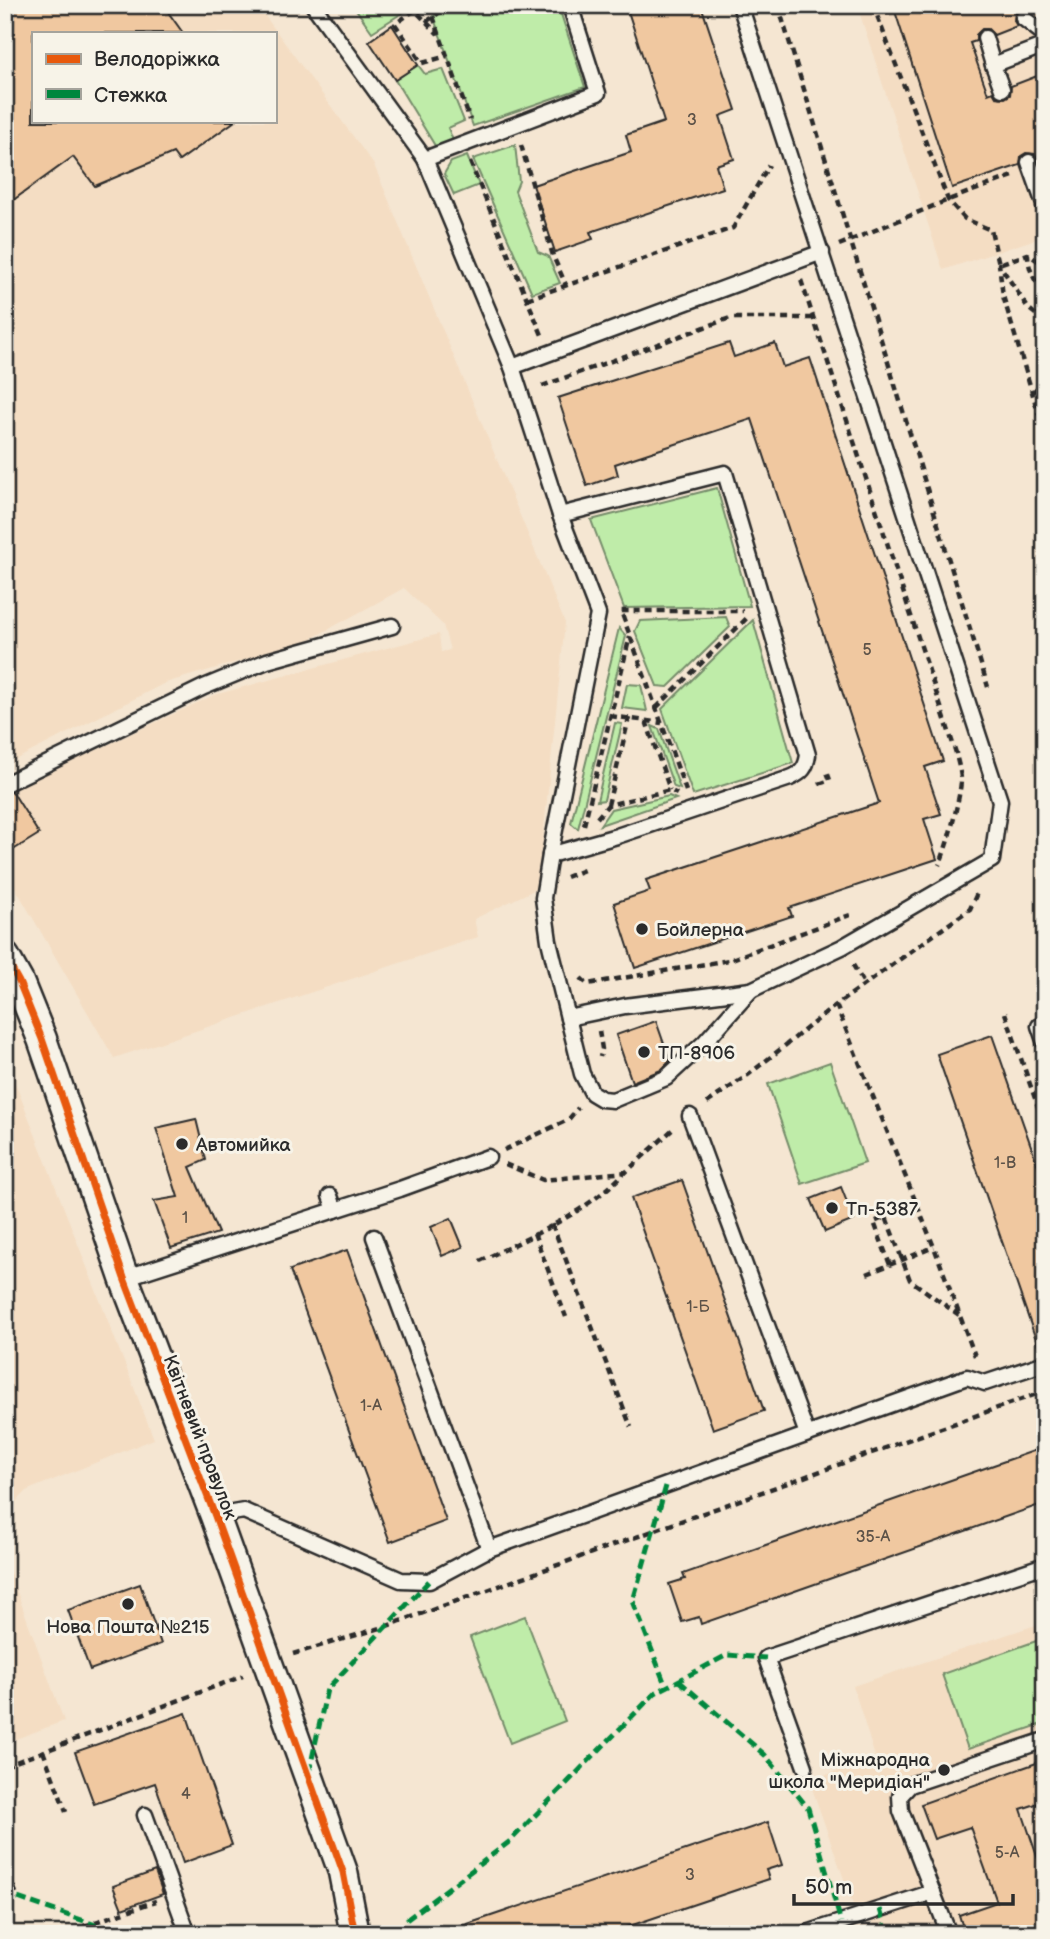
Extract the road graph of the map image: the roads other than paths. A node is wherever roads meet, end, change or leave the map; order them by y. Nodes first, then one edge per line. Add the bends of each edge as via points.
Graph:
1 (313, 5) edge
2 (570, 5) edge
3 (740, 5) edge
4 (1023, 18) dead end
5 (1045, 35) edge
6 (985, 38) dead end
7 (1045, 45) edge
8 (993, 65) junction
9 (1002, 89) dead end
10 (425, 159) junction
11 (1030, 166) road end
12 (1045, 207) edge
13 (822, 252) junction
14 (512, 367) junction
15 (560, 515) junction
16 (391, 626) dead end
17 (5, 784) edge
18 (550, 855) junction
19 (5, 957) edge
20 (751, 990) junction
21 (568, 1018) junction
22 (1039, 1026) dead end
23 (1045, 1043) edge
24 (690, 1116) road end
25 (488, 1157) road end
26 (374, 1237) dead end
27 (124, 1278) junction
28 (1045, 1363) edge
29 (807, 1434) junction
30 (215, 1516) junction
31 (489, 1549) junction
32 (1045, 1565) edge
33 (1045, 1740) edge
34 (805, 1768) dead end
35 (145, 1815) dead end
36 (933, 1892) junction
37 (188, 1934) edge
38 (355, 1934) edge
39 (804, 1934) edge
40 (949, 1934) edge

1 - 10 lane
2 - 10 lane via 598,93
3 - 13 lane
4 - 5 lane
6 - 8 lane
7 - 8 lane
8 - 9 lane
10 - 14 lane
11 - 12 lane
13 - 14 lane
13 - 20 lane via 1000,800 992,860 842,947
14 - 15 lane
15 - 18 lane via 598,614
15 - 18 lane via 725,473 808,755 807,766 790,778
16 - 17 lane via 255,666
18 - 21 lane via 543,898
19 - 27 street, Квітневий провулок via 42,1039
20 - 21 lane
20 - 21 lane via 666,1078 613,1100 592,1093 582,1074
22 - 23 lane
24 - 29 lane
25 - 27 lane via 333,1203
26 - 31 lane
27 - 30 street, Квітневий провулок
28 - 29 lane via 985,1383 967,1377
29 - 31 lane
30 - 31 lane via 244,1511 401,1580 429,1581
30 - 38 street, Квітневий провулок via 343,1872
32 - 34 lane via 766,1658
33 - 36 lane via 903,1791 901,1811
35 - 37 lane
36 - 39 lane
36 - 40 lane

